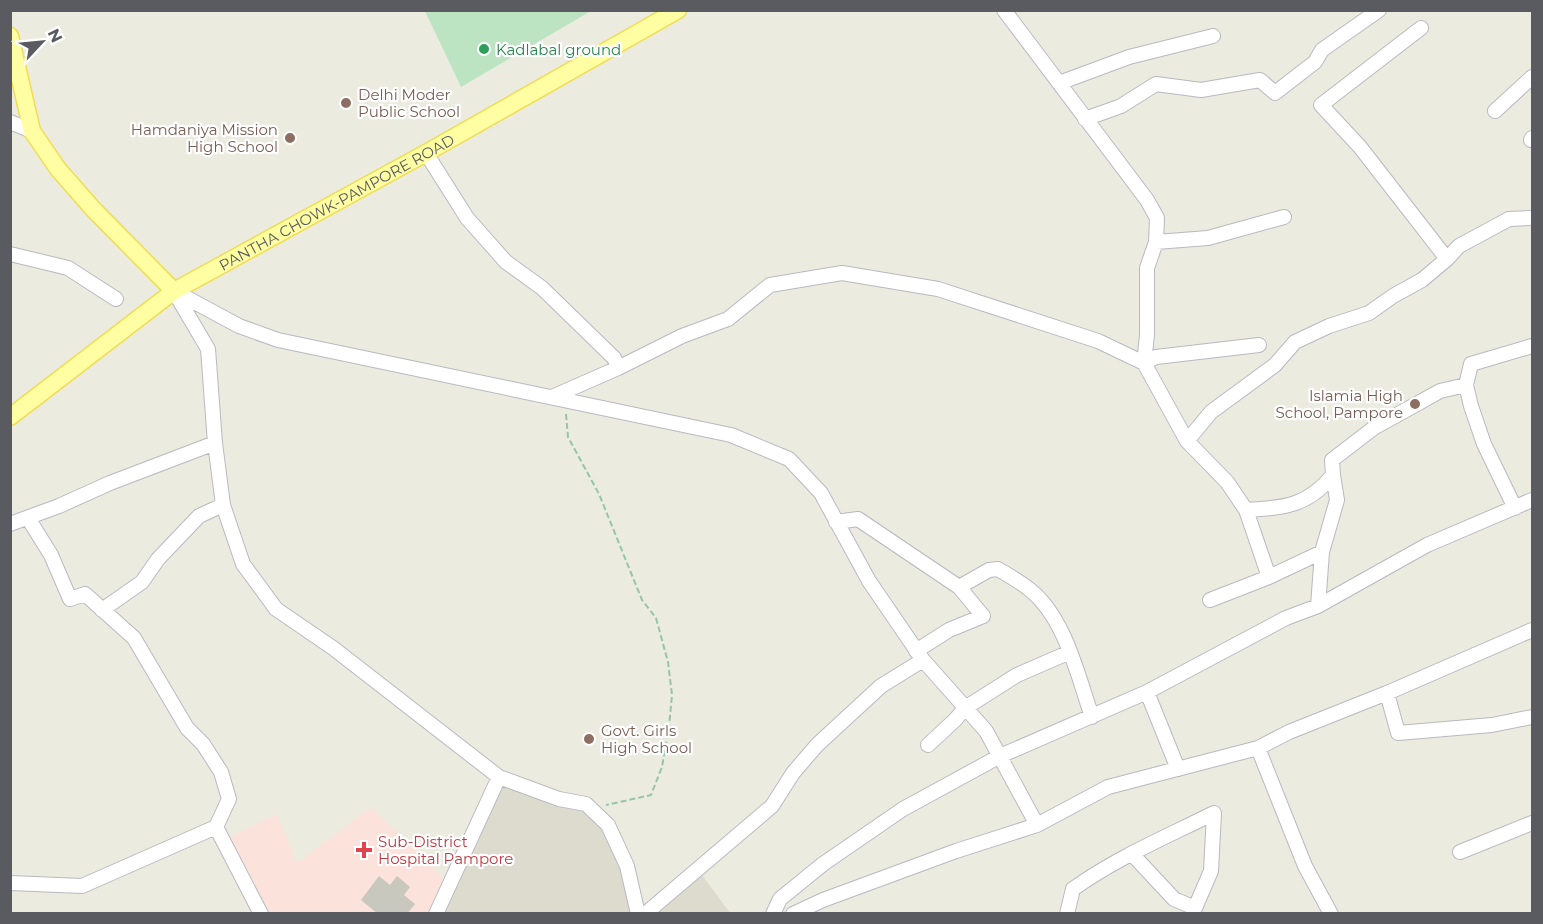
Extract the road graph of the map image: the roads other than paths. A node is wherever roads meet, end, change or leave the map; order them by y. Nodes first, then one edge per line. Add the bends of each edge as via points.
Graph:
1 (678, 10) edge
2 (1004, 10) edge
3 (1379, 10) edge
4 (1421, 28) dead end
5 (10, 36) edge
6 (1213, 36) dead end
7 (1533, 77) edge
8 (1059, 83) junction
9 (1495, 111) dead end
10 (1085, 119) junction
11 (10, 122) edge
12 (32, 130) junction
13 (426, 153) junction
14 (1284, 217) dead end
15 (1533, 218) edge
16 (1156, 242) junction
17 (10, 254) edge
18 (1447, 259) junction
19 (174, 291) junction
20 (116, 299) dead end
21 (1259, 345) dead end
22 (1533, 346) edge
23 (1144, 363) junction
24 (618, 368) junction
25 (1466, 385) junction
26 (558, 398) junction
27 (10, 417) edge
28 (1187, 441) junction
29 (215, 443) junction
30 (1333, 475) junction
31 (1533, 500) edge
32 (223, 505) junction
33 (1515, 508) junction
34 (1246, 510) junction
35 (28, 518) junction
36 (836, 522) junction
37 (10, 524) edge
38 (1322, 552) junction
39 (1269, 577) junction
40 (958, 587) junction
41 (1210, 600) dead end
42 (1318, 606) junction
43 (102, 610) junction
44 (1533, 630) edge
45 (1070, 652) junction
46 (919, 656) junction
47 (1147, 692) junction
48 (1387, 693) junction
49 (964, 708) junction
50 (1092, 717) junction
51 (1533, 717) edge
52 (928, 745) dead end
53 (1258, 748) junction
54 (1000, 756) junction
55 (1178, 769) junction
56 (499, 777) junction
57 (1533, 823) edge
58 (1037, 825) junction
59 (216, 827) junction
60 (1460, 852) dead end
61 (1132, 854) junction
62 (10, 883) edge
63 (823, 900) junction
64 (1197, 911) edge
65 (261, 914) edge
66 (436, 914) edge
67 (638, 914) edge
68 (645, 914) edge
69 (773, 914) edge
70 (793, 914) edge
71 (828, 914) edge
72 (1067, 914) edge
73 (1331, 914) edge

1 - 13 main road, PANTHA CHOWK-PAMPORE ROAD
2 - 8 street
3 - 10 street via 1322,50 1315,62 1275,93 1260,80 1201,90 1156,84 1121,106
4 - 18 street via 1321,105 1360,147
5 - 12 main road
6 - 8 street via 1129,57
7 - 9 street
8 - 10 street
10 - 16 street via 1147,200 1156,218
11 - 12 street
12 - 19 main road via 58,169 94,210
13 - 19 main road, PANTHA CHOWK-PAMPORE ROAD
13 - 24 street via 467,218 506,262 542,288 614,357
14 - 16 street via 1208,238
15 - 18 street via 1509,219 1459,246
16 - 23 street via 1148,268
17 - 20 street via 68,268
18 - 28 street via 1422,280 1369,313 1295,342 1275,365 1211,412
19 - 26 street via 239,326 278,340
19 - 27 main road, PANTHA CHOWK-PAMPORE ROAD
19 - 29 street via 208,349
21 - 23 street via 1156,357
22 - 25 street via 1471,364
23 - 24 street via 1098,341 938,289 842,273 770,285 728,319 682,336
23 - 28 street
24 - 26 street
25 - 30 street via 1440,391 1375,427 1332,460
25 - 33 street via 1484,444
26 - 36 street via 731,435 789,459 821,493
28 - 34 street via 1227,482
29 - 32 street
29 - 35 street
30 - 34 street via 1321,490 1298,503
30 - 38 street via 1337,500
31 - 33 street
32 - 43 street via 199,516 142,582
32 - 56 street via 243,564 276,609 333,648
33 - 42 street via 1427,545
34 - 39 street
35 - 37 street
35 - 43 street via 51,555 70,599 85,594
36 - 40 street via 858,519
36 - 46 street via 869,582
38 - 39 street
38 - 42 street
39 - 41 street
40 - 45 street via 998,569 1031,590 1052,615
40 - 46 street via 983,616 949,630
42 - 47 street via 1286,618
43 - 59 street via 134,638 187,728 221,772 228,799
44 - 48 street
45 - 49 street via 1017,675
45 - 50 street
46 - 49 street
46 - 68 street via 817,745 772,806
47 - 50 street
47 - 55 street
48 - 51 street via 1398,733 1492,725
48 - 53 street
49 - 52 street
49 - 54 street via 986,731
50 - 54 street
53 - 55 street
53 - 73 street via 1305,866
54 - 58 street
54 - 69 street via 903,809 823,864 780,899
55 - 58 street via 1108,787
56 - 66 street
56 - 67 street via 559,799 586,804 609,825 627,866
57 - 60 street
58 - 63 street
59 - 62 street via 82,886
59 - 65 street
61 - 64 street via 1174,899
61 - 64 street via 1214,813 1211,871
61 - 72 street via 1073,890
63 - 70 street
63 - 71 street

